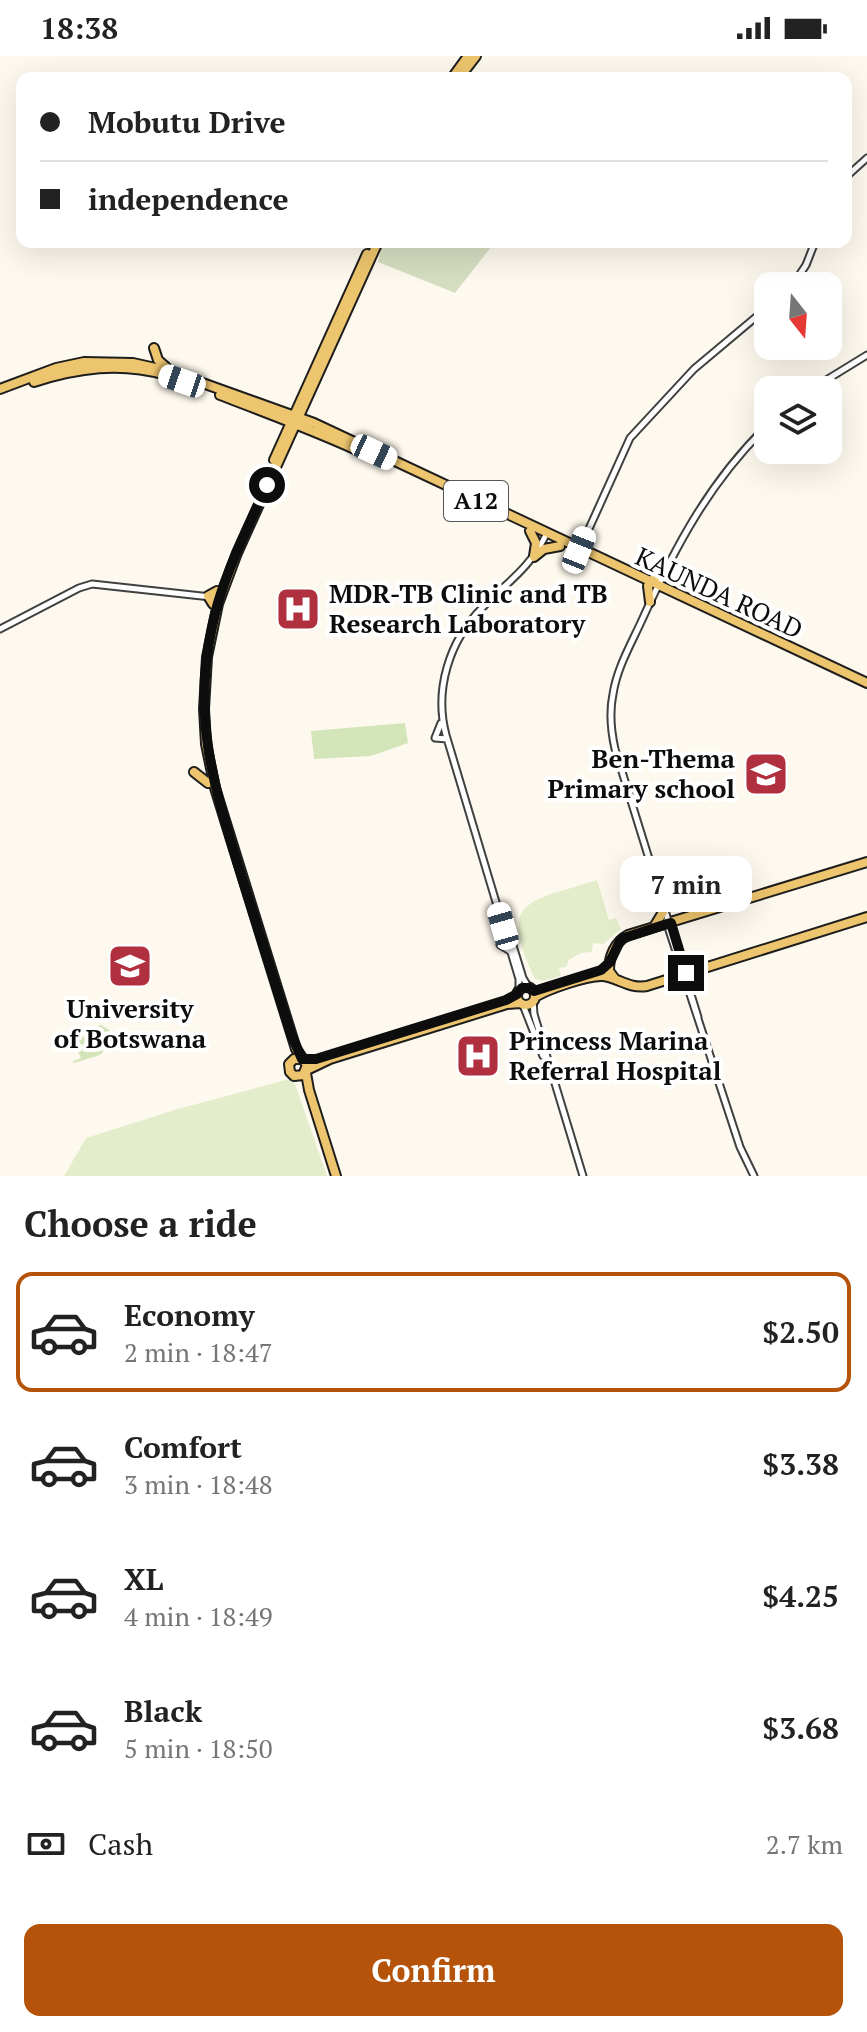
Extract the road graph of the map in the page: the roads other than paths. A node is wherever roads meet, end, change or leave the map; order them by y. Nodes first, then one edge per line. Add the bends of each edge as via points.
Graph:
1 (476, 56) edge
2 (464, 72) edge
3 (867, 158) edge
4 (852, 172) edge
5 (373, 248) edge
6 (374, 248) edge
7 (813, 248) edge
8 (801, 272) edge
9 (754, 319) edge
10 (867, 355) edge
11 (133, 363) junction
12 (87, 365) junction
13 (169, 371) junction
14 (833, 376) edge
15 (0, 391) edge
16 (304, 401) junction
17 (278, 410) junction
18 (268, 415) junction
19 (296, 420) junction
20 (312, 426) junction
21 (287, 437) junction
22 (754, 439) edge
23 (530, 531) junction
24 (546, 535) junction
25 (560, 546) junction
26 (578, 551) junction
27 (534, 557) junction
28 (664, 573) junction
29 (656, 590) junction
30 (214, 597) junction
31 (0, 629) edge
32 (867, 686) edge
33 (442, 718) junction
34 (447, 739) junction
35 (206, 757) junction
36 (210, 781) junction
37 (867, 862) edge
38 (495, 894) junction
39 (663, 907) junction
40 (865, 919) edge
41 (669, 924) junction
42 (654, 928) junction
43 (500, 945) dead end
44 (511, 951) junction
45 (610, 962) junction
46 (686, 976) junction
47 (616, 981) junction
48 (533, 994) junction
49 (520, 998) junction
50 (301, 1066) junction
51 (549, 1069) junction
52 (333, 1176) edge
53 (583, 1176) edge
54 (754, 1176) edge

1 - 2 main road
3 - 4 street
5 - 16 main road
6 - 16 main road
7 - 8 street
9 - 26 street via 694,369 630,438
10 - 14 street
11 - 12 main road, A12
11 - 13 main road, A12
11 - 13 main road via 154,350
12 - 15 main road, A12
12 - 18 main road, A12 via 163,374
13 - 17 main road, A12
16 - 17 main road
16 - 19 main road
16 - 20 main road
17 - 19 main road, A12
18 - 19 main road, A12
18 - 21 main road
19 - 20 main road, KAUNDA ROAD / A12
19 - 21 main road
20 - 21 main road
20 - 23 main road, KAUNDA ROAD / A12
20 - 24 main road, KAUNDA ROAD / A12
21 - 30 main road
22 - 28 street via 705,498
23 - 24 main road, KAUNDA ROAD / A12
23 - 27 main road via 536,543
24 - 25 main road, KAUNDA ROAD / A12
24 - 26 main road, KAUNDA ROAD / A12
24 - 27 street
25 - 26 main road, KAUNDA ROAD / A12
25 - 27 main road
26 - 29 main road, KAUNDA ROAD / A12
27 - 33 street via 464,628 447,667
28 - 29 main road
28 - 29 main road
29 - 32 main road, KAUNDA ROAD / A12
29 - 39 street via 615,681 611,721
30 - 31 street via 87,585
30 - 35 main road via 205,675
33 - 34 street
33 - 34 street via 435,738
34 - 38 street
35 - 36 main road
35 - 36 main road via 219,769
35 - 36 main road via 194,771
36 - 50 main road
37 - 41 main road
38 - 44 street
38 - 48 street
39 - 41 street
39 - 42 main road
40 - 46 main road
41 - 42 main road
41 - 46 street
42 - 45 main road via 621,939
43 - 44 street
44 - 49 street
45 - 47 main road
45 - 48 main road
46 - 47 main road via 639,988
46 - 54 street
47 - 48 main road via 598,977
48 - 49 main road
48 - 49 main road
48 - 51 street
49 - 50 main road
49 - 51 street
50 - 52 main road
51 - 53 street

